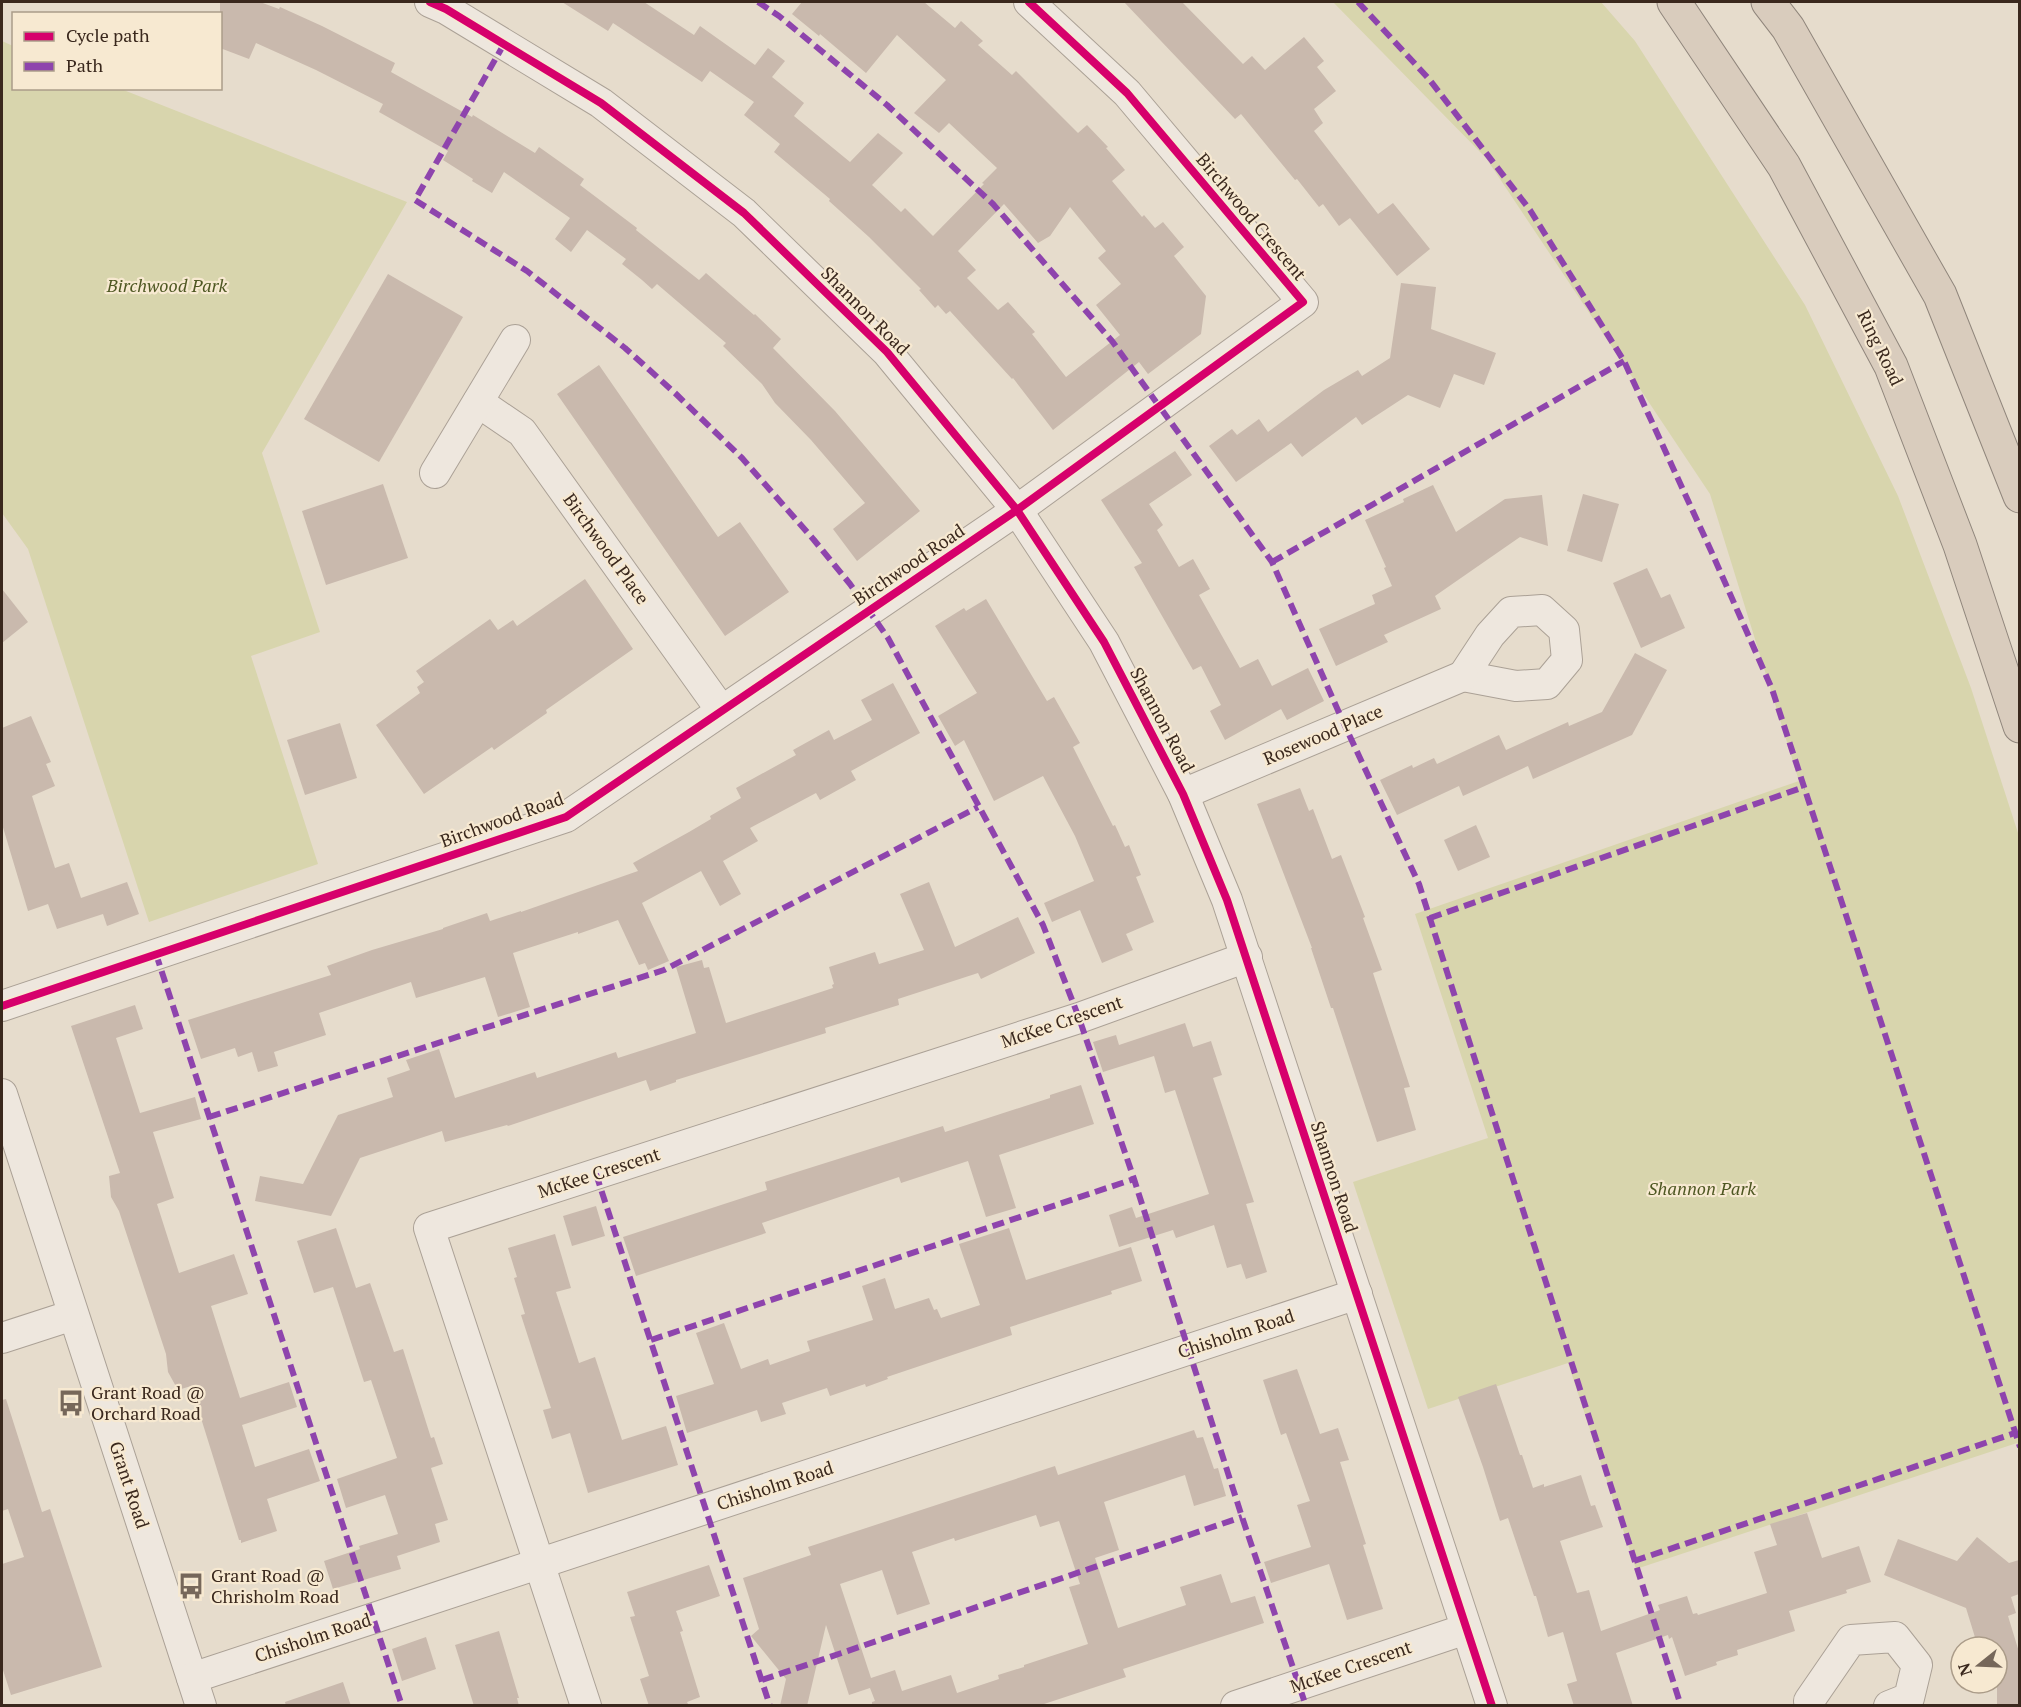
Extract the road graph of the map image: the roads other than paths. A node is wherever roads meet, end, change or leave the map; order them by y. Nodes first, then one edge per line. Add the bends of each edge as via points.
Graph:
1 (430, 2) edge
2 (1029, 2) edge
3 (1674, 2) edge
4 (1768, 2) edge
5 (515, 340) dead end
6 (478, 402) junction
7 (435, 473) dead end
8 (2019, 496) edge
9 (1017, 510) junction
10 (1463, 676) dead end
11 (722, 710) junction
12 (2019, 726) edge
13 (1184, 794) junction
14 (1247, 957) junction
15 (2, 1006) edge
16 (2, 1094) edge
17 (1357, 1294) junction
18 (73, 1315) junction
19 (2, 1338) edge
20 (540, 1563) junction
21 (1466, 1629) junction
22 (197, 1692) edge
23 (1814, 1704) edge
24 (586, 1706) edge
25 (1236, 1706) edge
26 (1492, 1706) edge
27 (1889, 1706) edge

1 - 9 street, Shannon Road via 601,103 744,213 887,352
2 - 9 street, Birchwood Crescent via 1127,93 1303,302
3 - 12 highway, Ring Road via 1784,166 1891,366 1960,545
4 - 8 highway via 1788,28 1940,295
5 - 6 street
6 - 7 street
6 - 11 street, Birchwood Place via 522,432
9 - 11 street, Birchwood Road
9 - 13 street, Shannon Road via 1104,642
10 - 13 street, Rosewood Place
11 - 15 street, Birchwood Road via 566,817
13 - 14 street, Shannon Road
14 - 17 street, Shannon Road
14 - 20 street, McKee Crescent via 1079,1018 429,1228
16 - 18 street, Grant Road
17 - 20 street, Chisholm Road
17 - 21 street, Shannon Road
18 - 19 street
18 - 22 street, Grant Road
20 - 22 street, Chisholm Road
20 - 24 street, McKee Crescent
21 - 25 street, McKee Crescent
21 - 26 street, Shannon Road
23 - 27 street via 1851,1640 1895,1637 1917,1665 1909,1698

